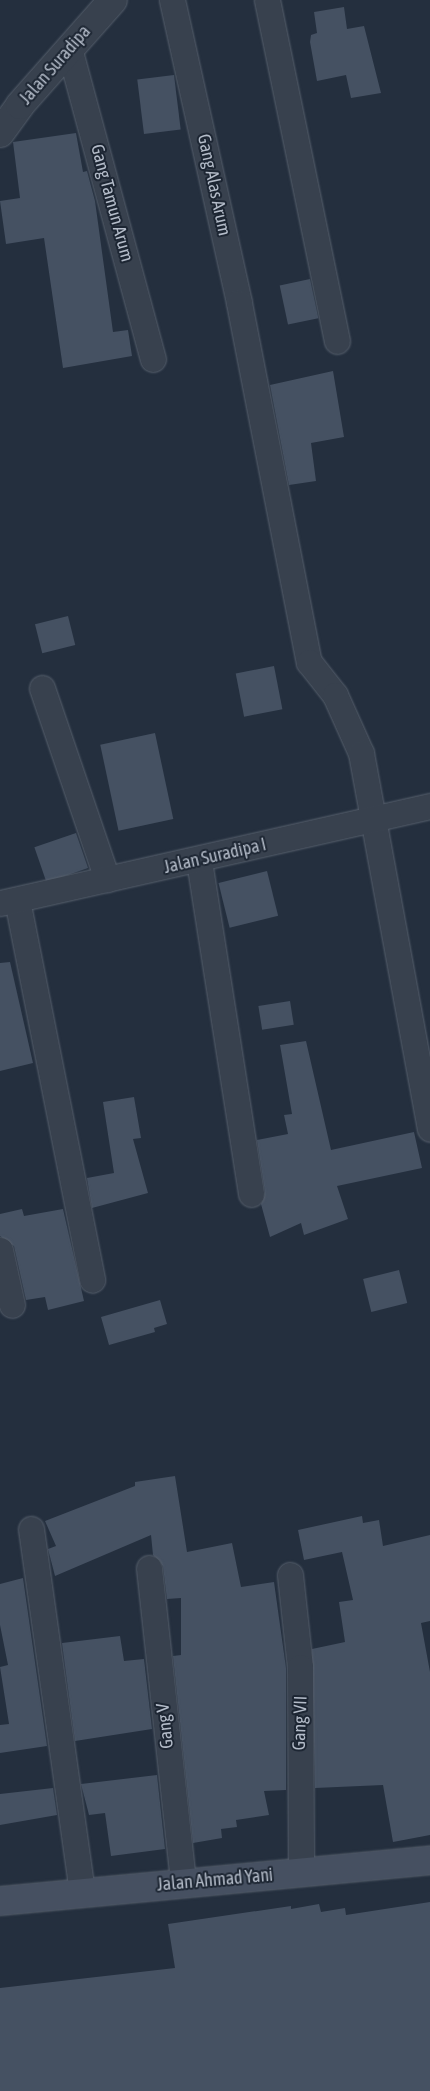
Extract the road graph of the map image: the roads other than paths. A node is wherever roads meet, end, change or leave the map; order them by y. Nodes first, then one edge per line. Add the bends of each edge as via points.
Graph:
1 (114, 0) edge
2 (172, 0) edge
3 (267, 0) edge
4 (69, 48) junction
5 (0, 133) edge
6 (337, 341) dead end
7 (153, 359) dead end
8 (42, 688) dead end
9 (430, 806) edge
10 (376, 819) junction
11 (199, 861) junction
12 (107, 879) junction
13 (8, 902) edge
14 (430, 1129) edge
15 (252, 1194) dead end
16 (0, 1250) edge
17 (92, 1280) dead end
18 (12, 1305) dead end
19 (31, 1529) dead end
20 (149, 1568) dead end
21 (290, 1576) dead end
22 (430, 1860) edge
23 (301, 1872) junction
24 (183, 1883) junction
25 (82, 1893) junction
26 (0, 1901) edge

1 - 4 street, Jalan Suradipa
2 - 10 street, Gang Alas Arum via 253,371 309,662 347,718 361,753
3 - 6 street
4 - 5 street, Jalan Suradipa
4 - 7 street, Gang Tamun Arum
8 - 12 street
9 - 10 street, Jalan Suradipa I
10 - 11 street, Jalan Suradipa I
10 - 14 street, Gang Alas Arum
11 - 12 street, Jalan Suradipa I
11 - 15 street
12 - 13 street, Jalan Suradipa I
13 - 17 street
16 - 18 street
19 - 25 street
20 - 24 street, Gang V
21 - 23 street, Gang VII via 301,1677
22 - 23 main road, Jalan Ahmad Yani
23 - 24 main road, Jalan Ahmad Yani
24 - 25 main road, Jalan Ahmad Yani
25 - 26 main road, Jalan Ahmad Yani

